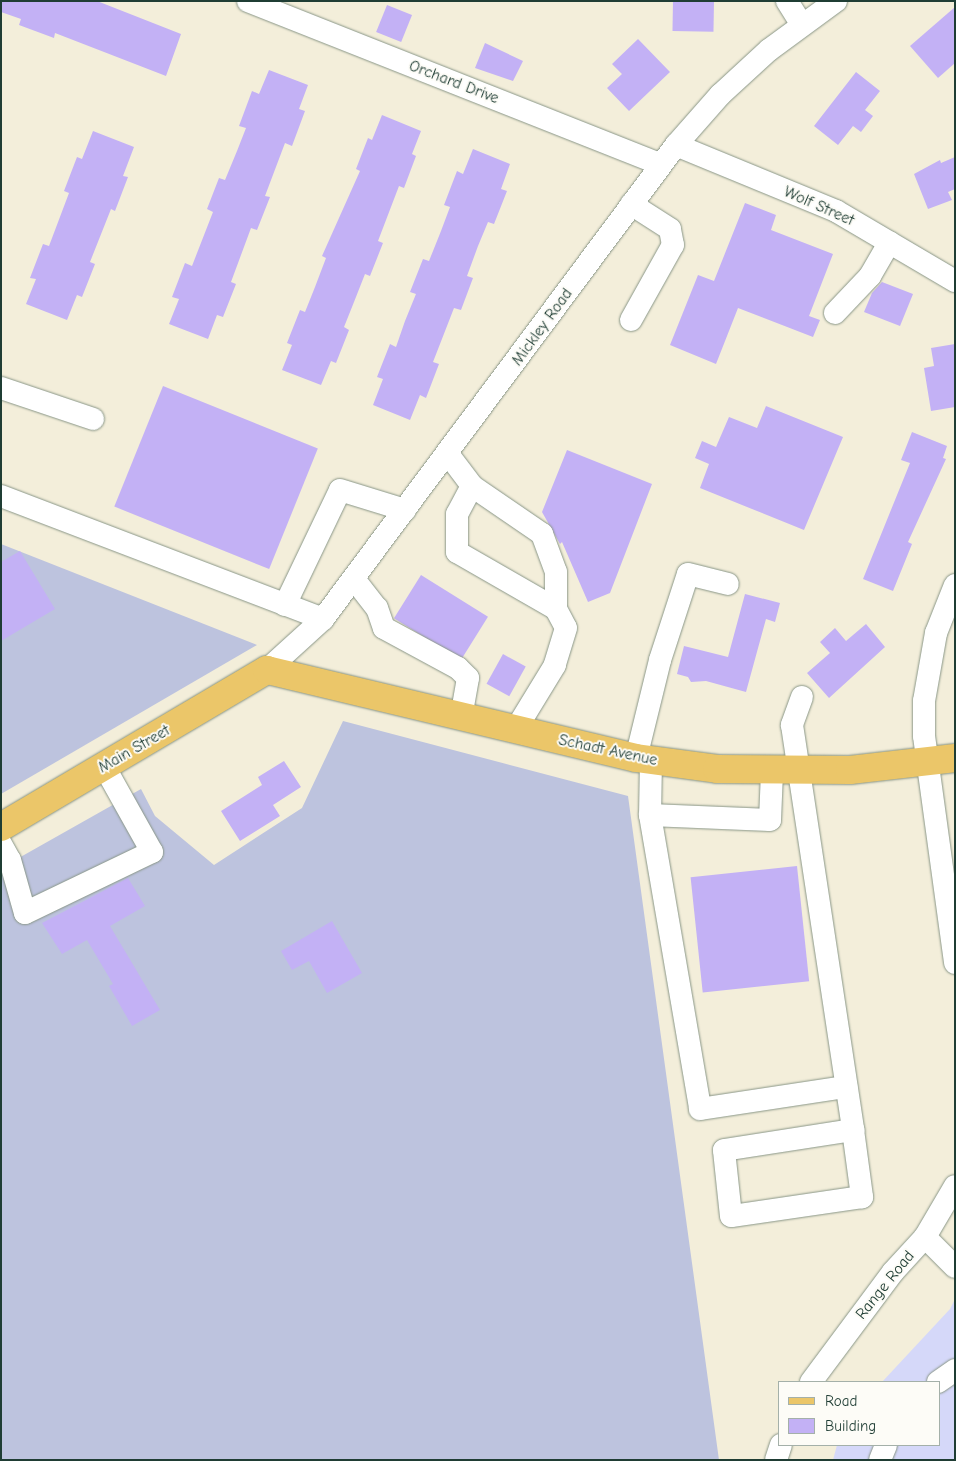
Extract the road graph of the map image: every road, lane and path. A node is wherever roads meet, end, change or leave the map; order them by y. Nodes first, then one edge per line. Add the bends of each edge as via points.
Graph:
1 (248, 1) edge
2 (787, 1) edge
3 (836, 1) edge
4 (802, 25) junction
5 (676, 145) junction
6 (660, 164) junction
7 (631, 204) junction
8 (890, 242) junction
9 (955, 281) edge
10 (835, 313) dead end
11 (631, 320) dead end
12 (1, 388) edge
13 (93, 419) dead end
14 (448, 454) junction
15 (472, 486) junction
16 (1, 496) edge
17 (405, 510) junction
18 (354, 579) junction
19 (728, 584) dead end
20 (955, 585) edge
21 (285, 605) junction
22 (556, 609) junction
23 (323, 619) junction
24 (267, 670) junction
25 (802, 697) dead end
26 (461, 716) junction
27 (516, 729) junction
28 (955, 758) edge
29 (644, 759) junction
30 (928, 761) junction
31 (104, 766) junction
32 (772, 772) junction
33 (799, 772) junction
34 (650, 815) junction
35 (1, 827) edge
36 (1, 844) edge
37 (955, 963) edge
38 (846, 1087) junction
39 (853, 1130) junction
40 (955, 1186) edge
41 (924, 1237) junction
42 (955, 1267) edge
43 (955, 1370) edge
44 (813, 1381) edge
45 (939, 1381) edge
46 (781, 1446) edge
47 (886, 1446) edge
48 (776, 1460) edge
49 (880, 1460) edge

1 - 6 street, Orchard Drive
2 - 4 street
3 - 4 street, Mickley Road
4 - 5 street, Mickley Road via 720,95
5 - 6 street, Mickley Road
5 - 8 street, Wolf Street via 836,211
6 - 7 street, Mickley Road
7 - 11 street via 670,229 673,245
7 - 14 street, Mickley Road
8 - 9 street, Wolf Street
8 - 10 street via 870,276
12 - 13 street
14 - 15 street
14 - 17 street, Mickley Road
15 - 22 street via 542,534 556,572
15 - 22 street via 457,514 457,552
16 - 21 street
17 - 18 street, Mickley Road
17 - 21 street via 340,490
18 - 23 street, Mickley Road
18 - 26 street via 377,608 384,628 458,668 468,678
19 - 29 street via 688,574 660,660
20 - 30 street via 936,633 928,666 924,701
21 - 23 street
22 - 27 street via 566,628 555,665
23 - 24 street, Mickley Road
24 - 26 main road, Schadt Avenue
24 - 31 main road, Main Street
25 - 33 street via 792,725
26 - 27 main road, Schadt Avenue
27 - 29 main road, Schadt Avenue
28 - 30 main road, Schadt Avenue
29 - 32 main road, Schadt Avenue via 717,769
29 - 34 street
30 - 33 main road, Schadt Avenue
30 - 37 street
31 - 35 main road, Main Street
31 - 36 street via 152,852 25,913 10,860
32 - 33 main road, Schadt Avenue
32 - 34 street via 770,820
33 - 38 street
34 - 38 street via 700,1109
38 - 39 street
39 - 39 street via 862,1197 731,1216 724,1150
40 - 41 street, Range Road
41 - 42 street
41 - 44 street, Range Road via 875,1296
43 - 45 street
46 - 48 street
47 - 49 street

